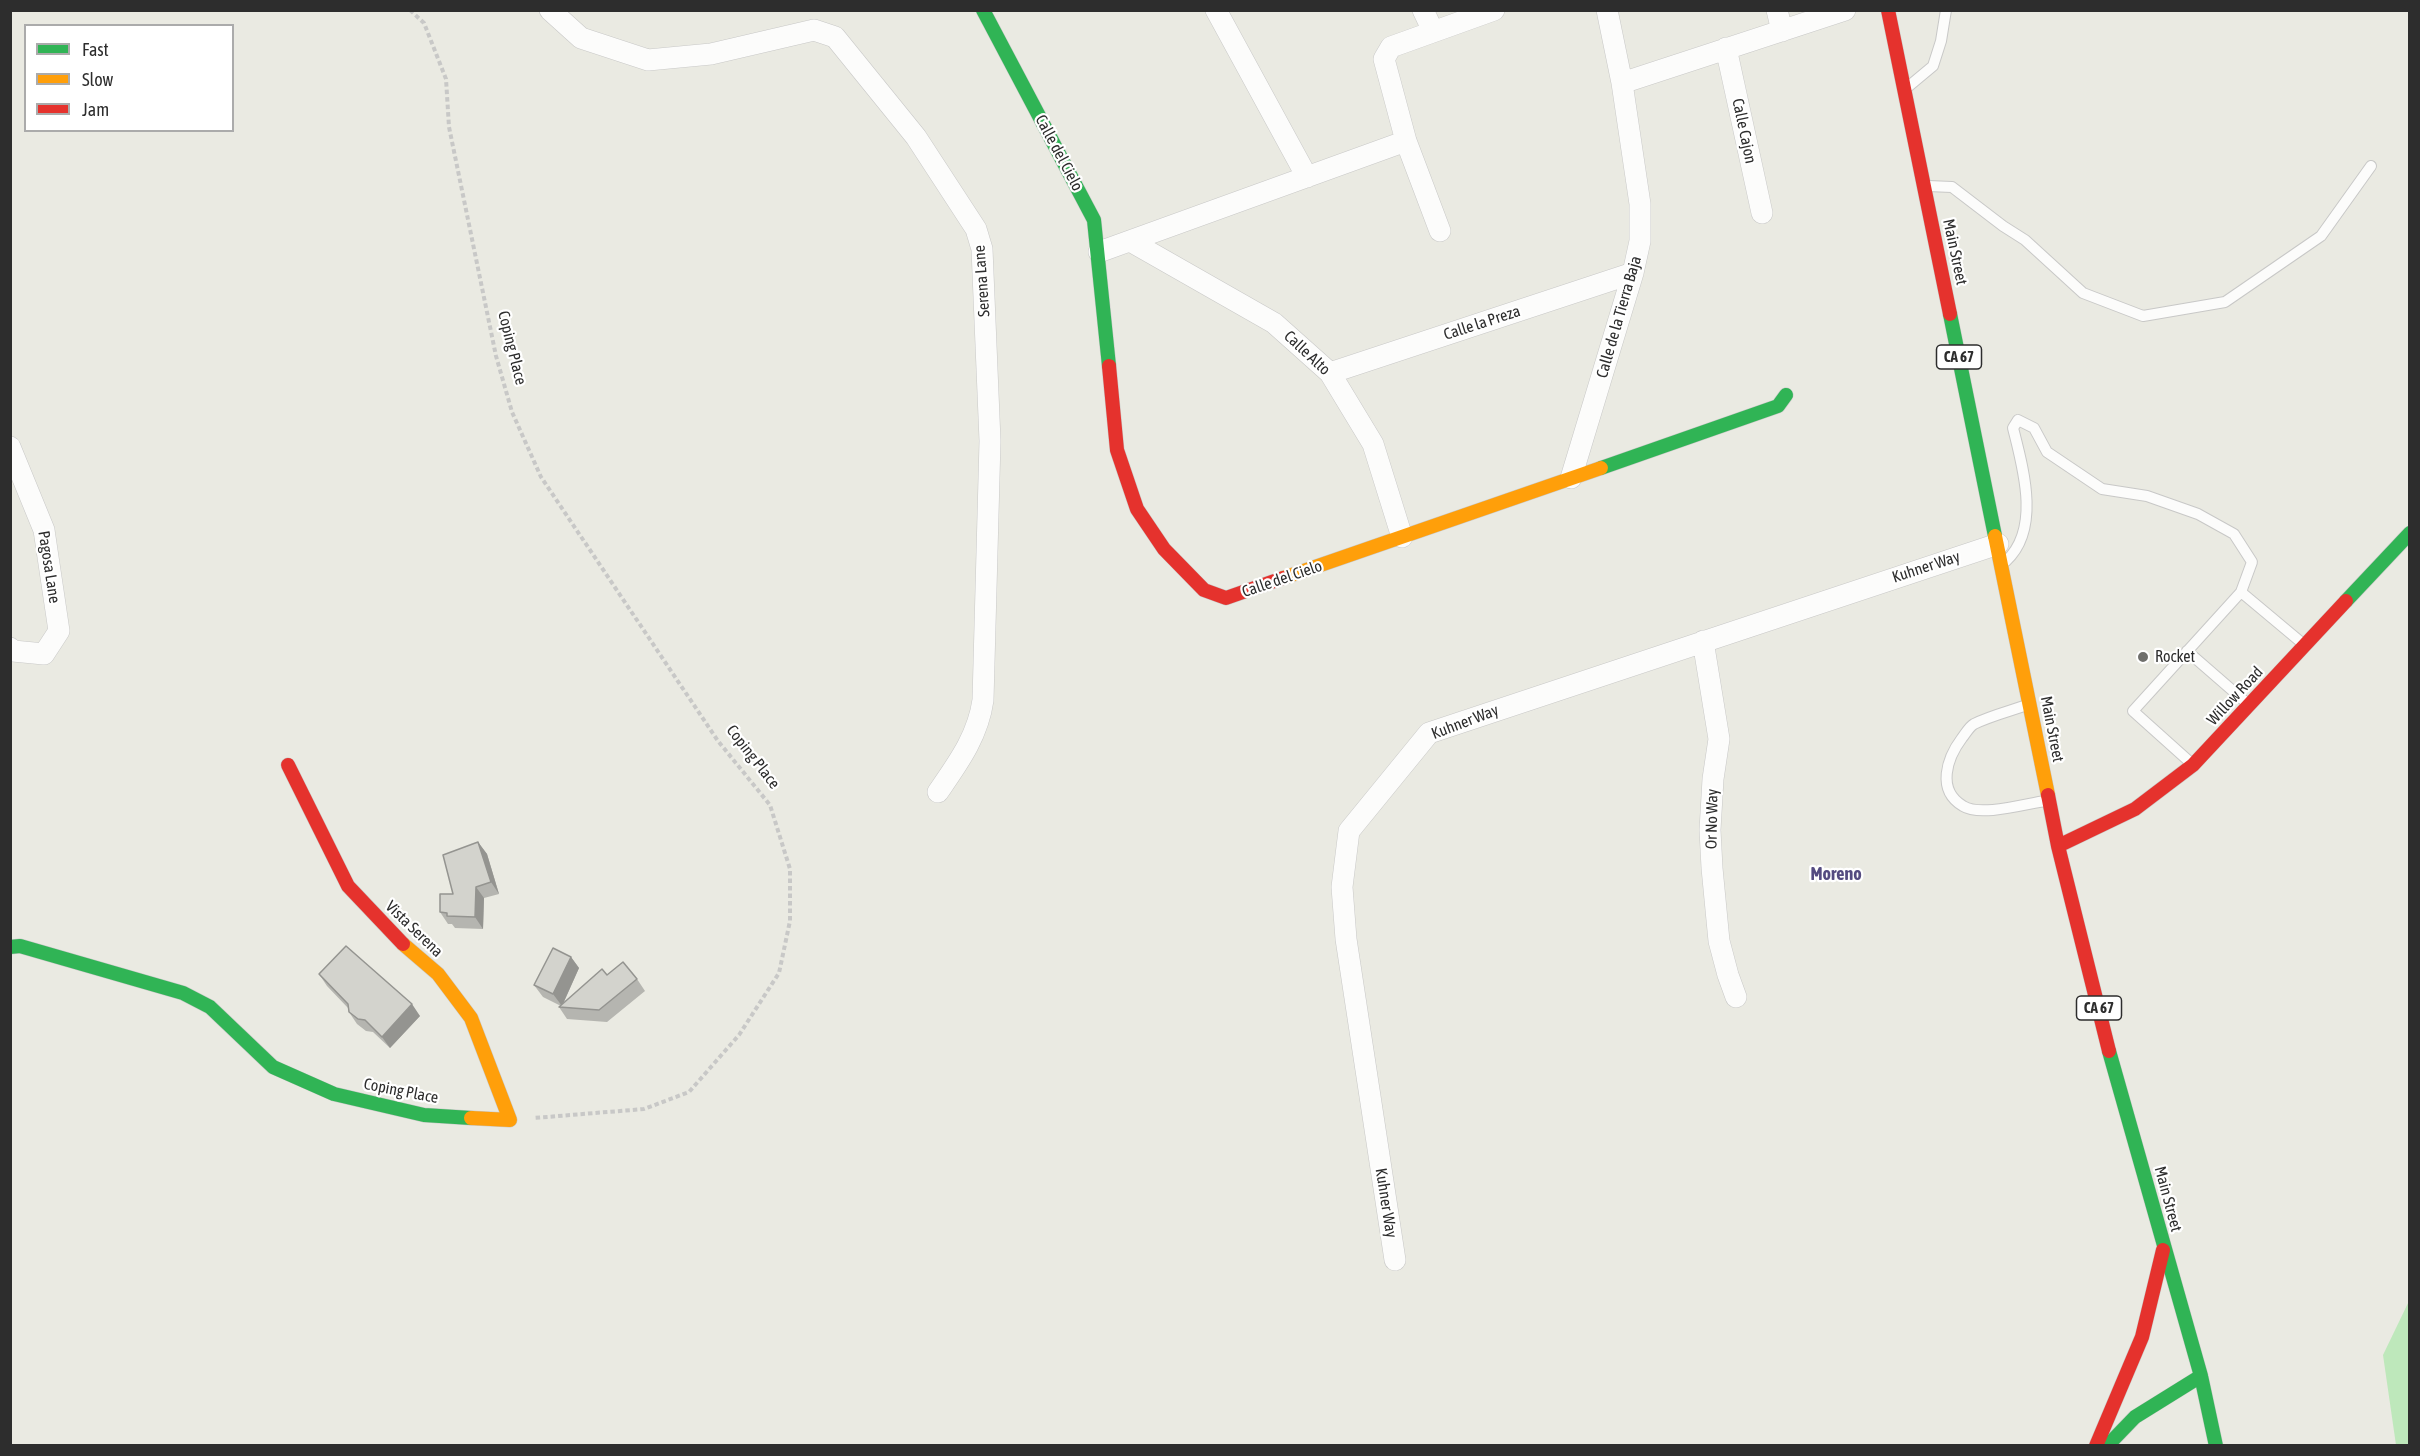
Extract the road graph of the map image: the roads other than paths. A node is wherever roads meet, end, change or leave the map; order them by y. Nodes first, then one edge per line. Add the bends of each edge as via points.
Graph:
1 (550, 10) edge
2 (984, 10) edge
3 (1216, 10) edge
4 (1423, 10) edge
5 (1494, 10) edge
6 (1607, 10) edge
7 (1845, 10) edge
8 (1888, 10) edge
9 (1946, 10) edge
10 (1779, 21) edge
11 (1433, 31) junction
12 (1726, 48) junction
13 (1622, 83) junction
14 (1904, 90) junction
15 (1407, 141) junction
16 (2371, 166) dead end
17 (1307, 177) junction
18 (1924, 186) junction
19 (1762, 213) dead end
20 (1440, 231) dead end
21 (1130, 241) junction
22 (1099, 252) junction
23 (1633, 273) junction
24 (1330, 373) junction
25 (1786, 395) dead end
26 (10, 447) edge
27 (1571, 478) junction
28 (2409, 533) edge
29 (1402, 537) junction
30 (1998, 544) junction
31 (2002, 565) junction
32 (2241, 592) junction
33 (1703, 641) junction
34 (2305, 645) junction
35 (10, 648) edge
36 (2187, 651) junction
37 (2030, 704) junction
38 (2249, 705) junction
39 (288, 765) dead end
40 (2193, 765) junction
41 (938, 792) dead end
42 (2049, 800) junction
43 (2058, 846) junction
44 (10, 947) edge
45 (1736, 997) dead end
46 (510, 1120) joint
47 (2163, 1245) junction
48 (1395, 1260) dead end
49 (2201, 1376) junction
50 (2096, 1446) edge
51 (2107, 1446) edge
52 (2216, 1446) edge

1 - 41 street, Serena Lane via 581,38 648,60 711,54 814,30 835,37 916,137 976,229 982,249 990,441 983,700 980,719 966,751
2 - 22 street, Calle del Cielo via 1094,220
3 - 17 street
4 - 11 street
5 - 11 street
6 - 13 street, Calle de la Tierra Baja
7 - 10 street
8 - 14 street, Main Street / CA 67
9 - 14 lane via 1933,66
10 - 12 street
11 - 15 street via 1390,47 1384,59
12 - 13 street
12 - 19 street, Calle Cajon
13 - 23 street, Calle de la Tierra Baja via 1640,204 1640,241
14 - 18 street, Main Street / CA 67
15 - 17 street
15 - 20 street
16 - 18 lane via 2321,236 2225,302 2143,316 2083,293 2025,240 1952,187
17 - 21 street
18 - 30 street, Main Street / CA 67
21 - 22 street
21 - 24 street, Calle Alto via 1274,322
22 - 29 street, Calle del Cielo via 1117,450 1137,509 1164,549 1204,590 1226,598
23 - 24 street, Calle la Preza
23 - 27 street, Calle de la Tierra Baja
24 - 29 street, Calle Alto via 1373,444
25 - 27 street, Calle del Cielo via 1778,406
26 - 35 street, Pagosa Lane via 44,530 59,631 44,654
27 - 29 street, Calle del Cielo
28 - 34 street, Willow Road
30 - 31 street, Main Street / CA 67
30 - 33 street, Kuhner Way
31 - 32 lane via 2016,552 2026,506 2024,471 2013,428 2019,420 2034,428 2047,452 2102,489 2147,496 2198,514 2234,534 2252,562
31 - 37 street, Main Street / CA 67
32 - 34 lane
32 - 36 lane
33 - 45 street, Or No Way via 1719,740 1710,830 1716,910 1719,941
33 - 48 street, Kuhner Way via 1429,733 1349,831 1342,887 1346,939
34 - 38 street, Willow Road
36 - 38 lane
36 - 40 lane via 2133,711
37 - 42 street, Main Street / CA 67
37 - 42 lane via 1972,725 1947,765 1946,784 1963,807 1974,810
38 - 40 street, Willow Road
39 - 46 street, Vista Serena via 348,886 395,937 438,974 471,1018
40 - 43 street, Willow Road via 2135,809
42 - 43 street, Main Street / CA 67
43 - 47 street, Main Street / CA 67
44 - 46 street, Coping Place via 20,946 183,993 210,1007 273,1067 334,1094 424,1115
47 - 49 street, Main Street / CA 67
47 - 50 street via 2151,1309
49 - 51 street via 2135,1417
49 - 52 street, Main Street / CA 67

